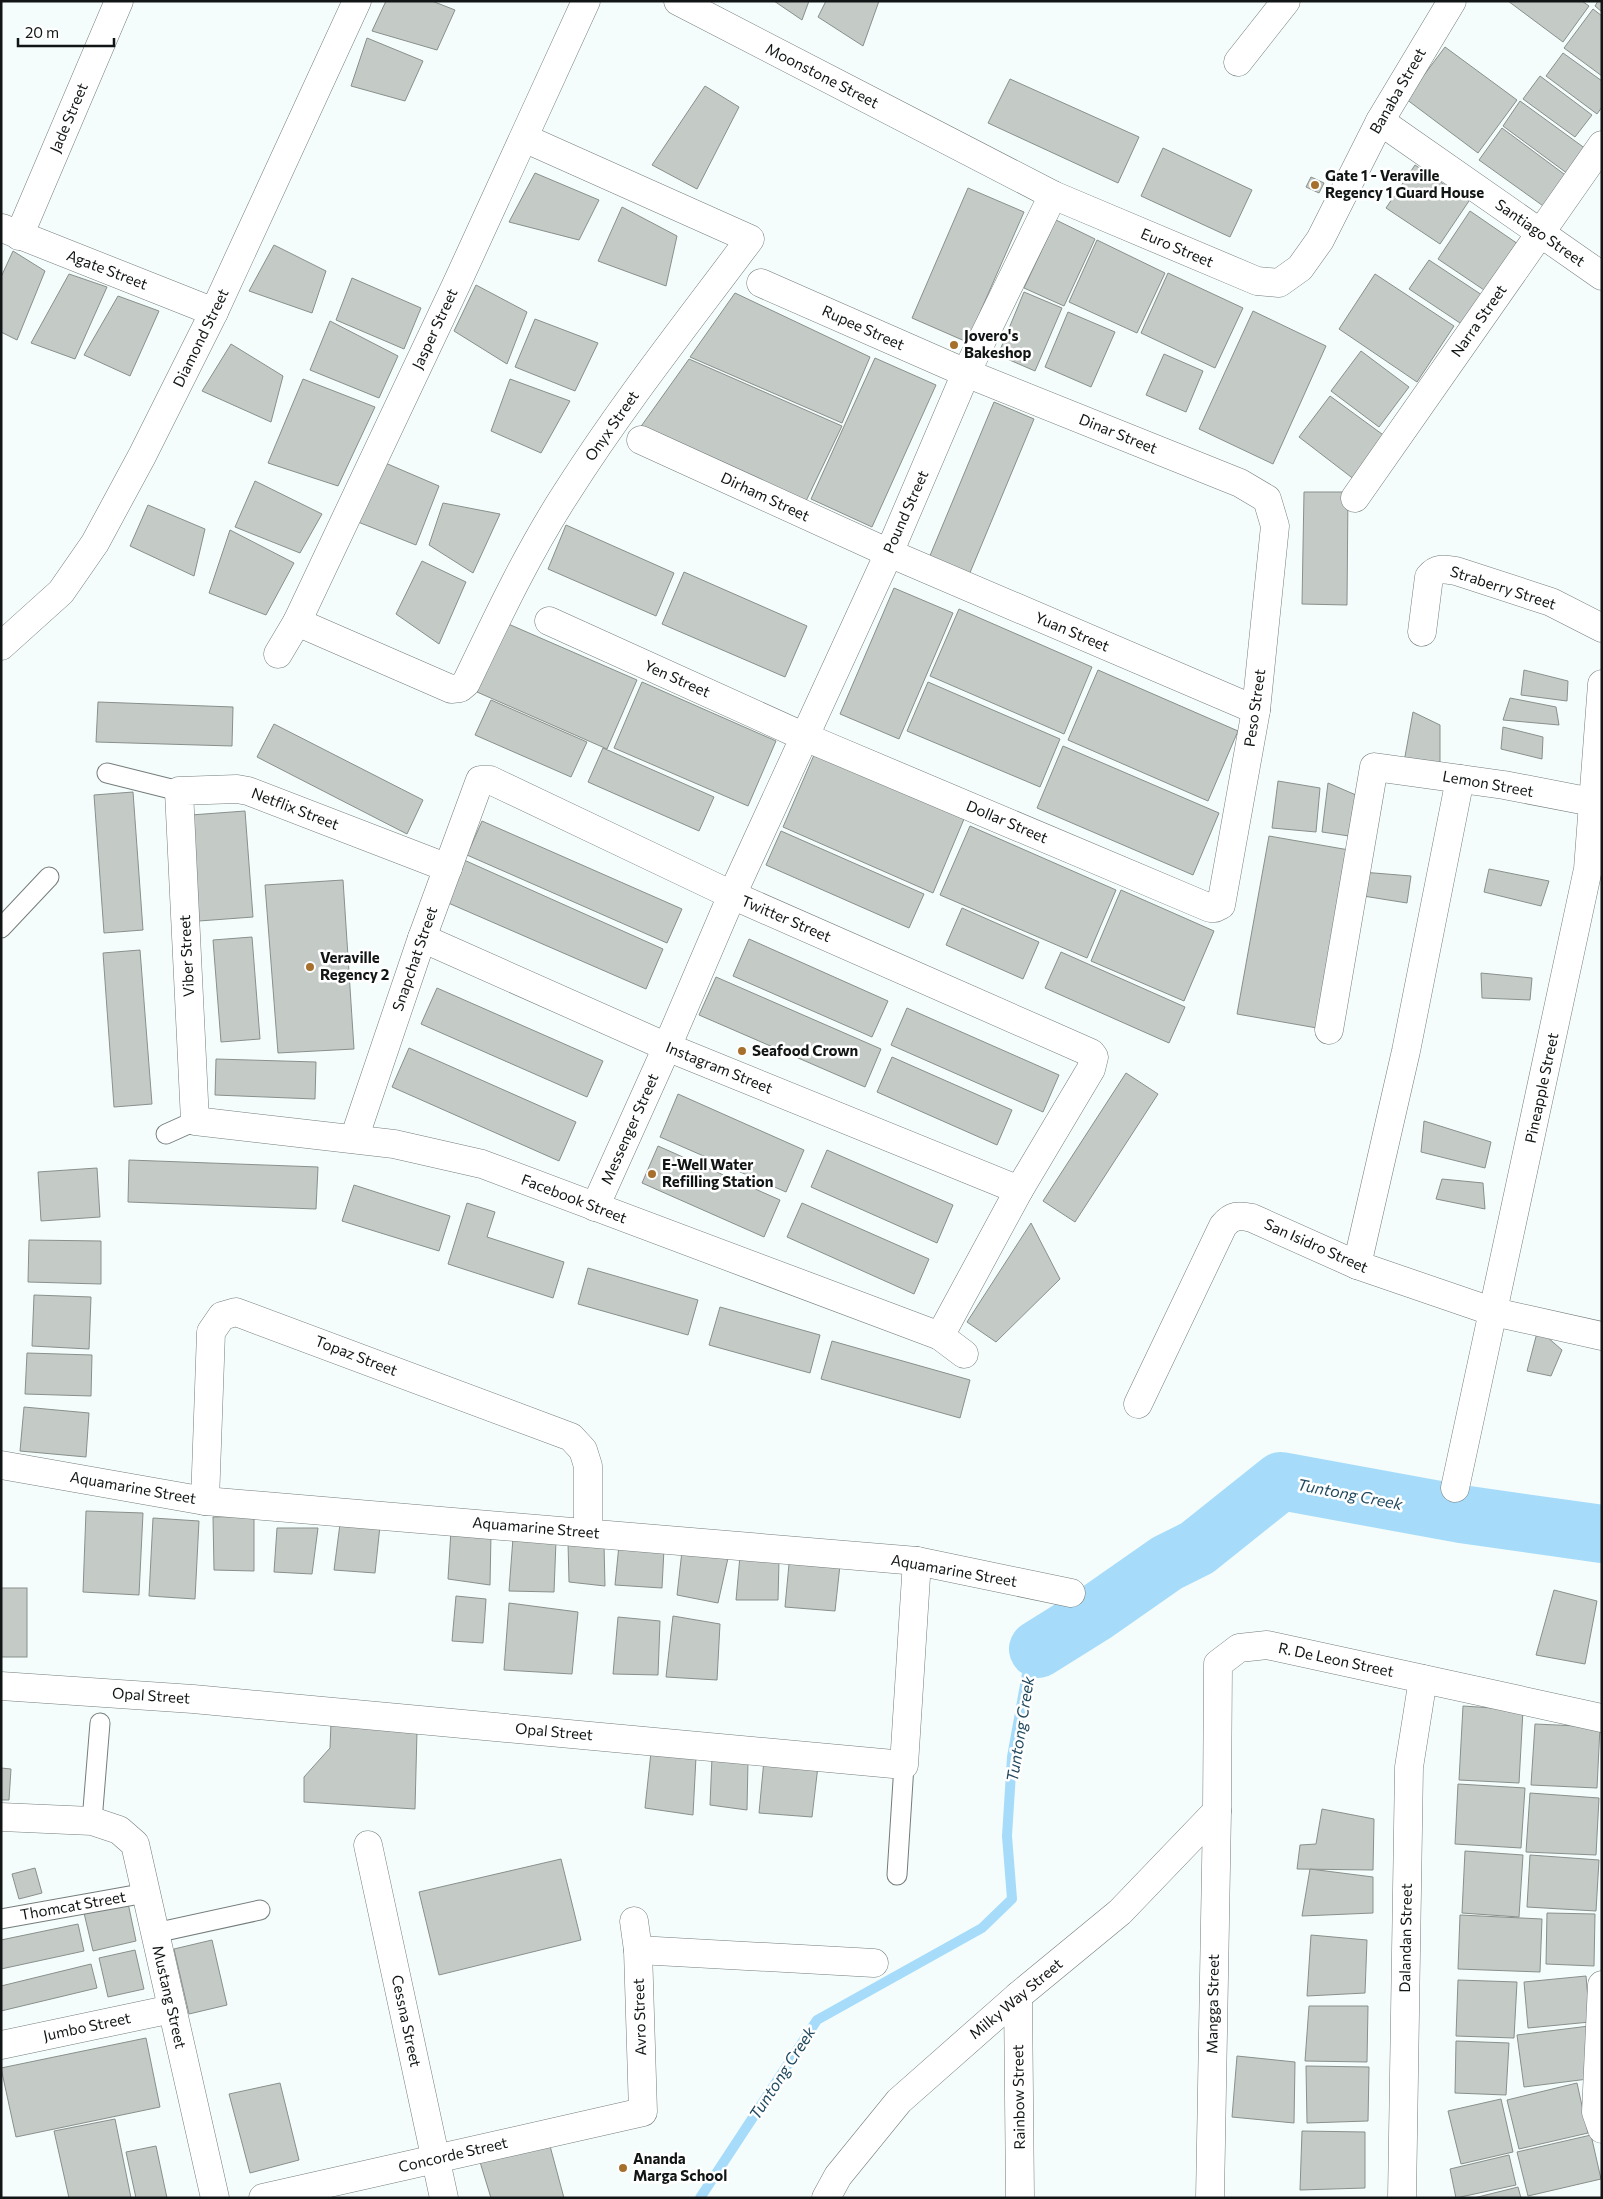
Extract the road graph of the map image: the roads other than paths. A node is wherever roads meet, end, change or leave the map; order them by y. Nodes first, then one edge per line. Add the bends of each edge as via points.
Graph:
1 (119, 1) edge
2 (357, 1) edge
3 (586, 1) edge
4 (678, 1) edge
5 (1286, 1) edge
6 (1452, 1) edge
7 (1238, 62) dead end
8 (1380, 121) junction
9 (524, 138) junction
10 (1602, 145) edge
11 (968, 149) joint
12 (1348, 183) joint
13 (1053, 195) junction
14 (10, 232) edge
15 (1540, 234) junction
16 (1602, 276) edge
17 (760, 283) dead end
18 (214, 312) junction
19 (966, 373) junction
20 (641, 440) dead end
21 (1355, 498) dead end
22 (1267, 499) joint
23 (889, 554) junction
24 (549, 620) dead end
25 (297, 622) junction
26 (1602, 628) edge
27 (1422, 632) dead end
28 (1, 646) edge
29 (278, 654) dead end
30 (1602, 684) edge
31 (1256, 710) junction
32 (804, 737) junction
33 (107, 773) dead end
34 (1460, 779) junction
35 (480, 780) joint
36 (179, 791) junction
37 (1597, 804) edge
38 (762, 831) joint
39 (448, 868) junction
40 (49, 877) dead end
41 (732, 896) junction
42 (1210, 908) joint
43 (1, 928) edge
44 (422, 938) junction
45 (1330, 1030) dead end
46 (667, 1047) junction
47 (196, 1121) junction
48 (166, 1134) dead end
49 (354, 1139) junction
50 (1019, 1190) junction
51 (595, 1207) junction
52 (1357, 1265) junction
53 (1494, 1312) junction
54 (940, 1336) junction
55 (1602, 1336) edge
56 (964, 1354) dead end
57 (1138, 1404) dead end
58 (1, 1465) edge
59 (1455, 1488) dead end
60 (205, 1501) junction
61 (588, 1532) junction
62 (917, 1561) junction
63 (1071, 1593) dead end
64 (1423, 1679) junction
65 (1, 1686) edge
66 (1602, 1718) edge
67 (100, 1723) dead end
68 (904, 1764) junction
69 (1217, 1811) junction
70 (1, 1817) edge
71 (92, 1821) junction
72 (368, 1845) dead end
73 (898, 1875) dead end
74 (146, 1892) junction
75 (260, 1910) dead end
76 (1, 1919) edge
77 (634, 1921) dead end
78 (154, 1933) junction
79 (638, 1950) junction
80 (874, 1963) dead end
81 (1602, 1985) edge
82 (1018, 1996) junction
83 (172, 2009) junction
84 (1, 2045) edge
85 (643, 2112) joint
86 (1602, 2129) edge
87 (436, 2159) junction
88 (836, 2190) edge
89 (215, 2198) edge
90 (263, 2198) edge
91 (444, 2198) edge
92 (1020, 2198) edge
93 (1210, 2198) edge
94 (1402, 2198) edge

1 - 14 street, Jade Street
2 - 18 street, Diamond Street
3 - 9 street, Jasper Street
4 - 11 street, Moonstone Street
5 - 7 street
6 - 8 street, Banaba Street
8 - 12 street, Banaba Street
8 - 15 street, Santiago Street
9 - 25 street, Jasper Street
9 - 25 street, Onyx Street via 750,239 624,407 567,492 506,600 466,683 451,689
10 - 15 street, Narra Street
11 - 13 street, Euro Street
12 - 13 street, Euro Street via 1320,240 1300,268 1279,283 1257,281
13 - 19 street, Pound Street
14 - 18 street, Agate Street
15 - 16 street, Santiago Street
15 - 21 street, Narra Street
17 - 19 street, Rupee Street
18 - 28 street, Diamond Street via 95,543 61,592
19 - 22 street, Dinar Street via 1240,483
19 - 23 street, Pound Street
20 - 23 street, Dirham Street
22 - 31 street, Peso Street via 1275,526
23 - 31 street, Yuan Street
23 - 32 street, Pound Street
24 - 32 street, Yen Street
25 - 29 street, Jasper Street
26 - 27 street, Straberry Street via 1551,602 1442,569 1434,570 1429,577
30 - 37 street, Pineapple Street
31 - 42 street, Peso Street via 1220,905
32 - 38 street, Pound Street
32 - 42 street, Dollar Street
33 - 36 lane, Netflix Street
34 - 37 street, Lemon Street
34 - 45 street, Lemon Street via 1374,766
34 - 52 street via 1406,1051
35 - 39 street, Snapchat Street
35 - 41 street, Twitter Street via 490,780
36 - 39 street, Netflix Street via 248,791
36 - 47 street, Viber Street
37 - 53 street, Pineapple Street via 1588,869
38 - 41 street, Messenger Street
39 - 44 street, Snapchat Street
40 - 43 lane
41 - 46 street, Messenger Street
41 - 50 street, Twitter Street via 1086,1049 1094,1057 1091,1069
44 - 46 street, Instagram Street
44 - 49 street, Snapchat Street
46 - 50 street, Instagram Street
46 - 51 street, Messenger Street
47 - 48 lane, Facebook Street
47 - 49 street, Facebook Street
49 - 51 street, Facebook Street via 394,1144 482,1164
50 - 54 street
51 - 54 street, Facebook Street
52 - 53 street, San Isidro Street
52 - 57 street, San Isidro Street via 1252,1218 1230,1217
53 - 55 street, San Isidro Street
53 - 59 street, Pineapple Street
54 - 56 street, Facebook Street
58 - 60 street, Aquamarine Street
60 - 61 street, Aquamarine Street
60 - 61 street, Topaz Street via 211,1332 222,1316 236,1312 571,1437 584,1450 588,1466
61 - 62 street, Aquamarine Street
62 - 63 street, Aquamarine Street
62 - 68 street
64 - 66 street, R. De Leon Street
64 - 69 street, R. De Leon Street via 1267,1645 1239,1648 1218,1664
64 - 94 street, Dalandan Street via 1408,1767
65 - 68 street, Opal Street via 192,1699
67 - 71 lane
68 - 73 lane
69 - 82 street, Milky Way Street via 1120,1912
69 - 93 street, Mangga Street
70 - 71 street, Mustang Street
71 - 74 street, Mustang Street via 119,1830 134,1844
72 - 87 street, Cessna Street
74 - 76 lane, Thomcat Street
74 - 78 street, Mustang Street
75 - 78 lane
77 - 79 street, Avro Street
78 - 83 street, Mustang Street
79 - 80 street
79 - 85 street, Avro Street
81 - 86 street via 1596,2112
82 - 88 street, Milky Way Street via 899,2101
82 - 92 street, Rainbow Street
83 - 84 street, Jumbo Street
83 - 89 street, Mustang Street
85 - 87 street, Concorde Street
87 - 90 street, Concorde Street
87 - 91 street, Cessna Street

